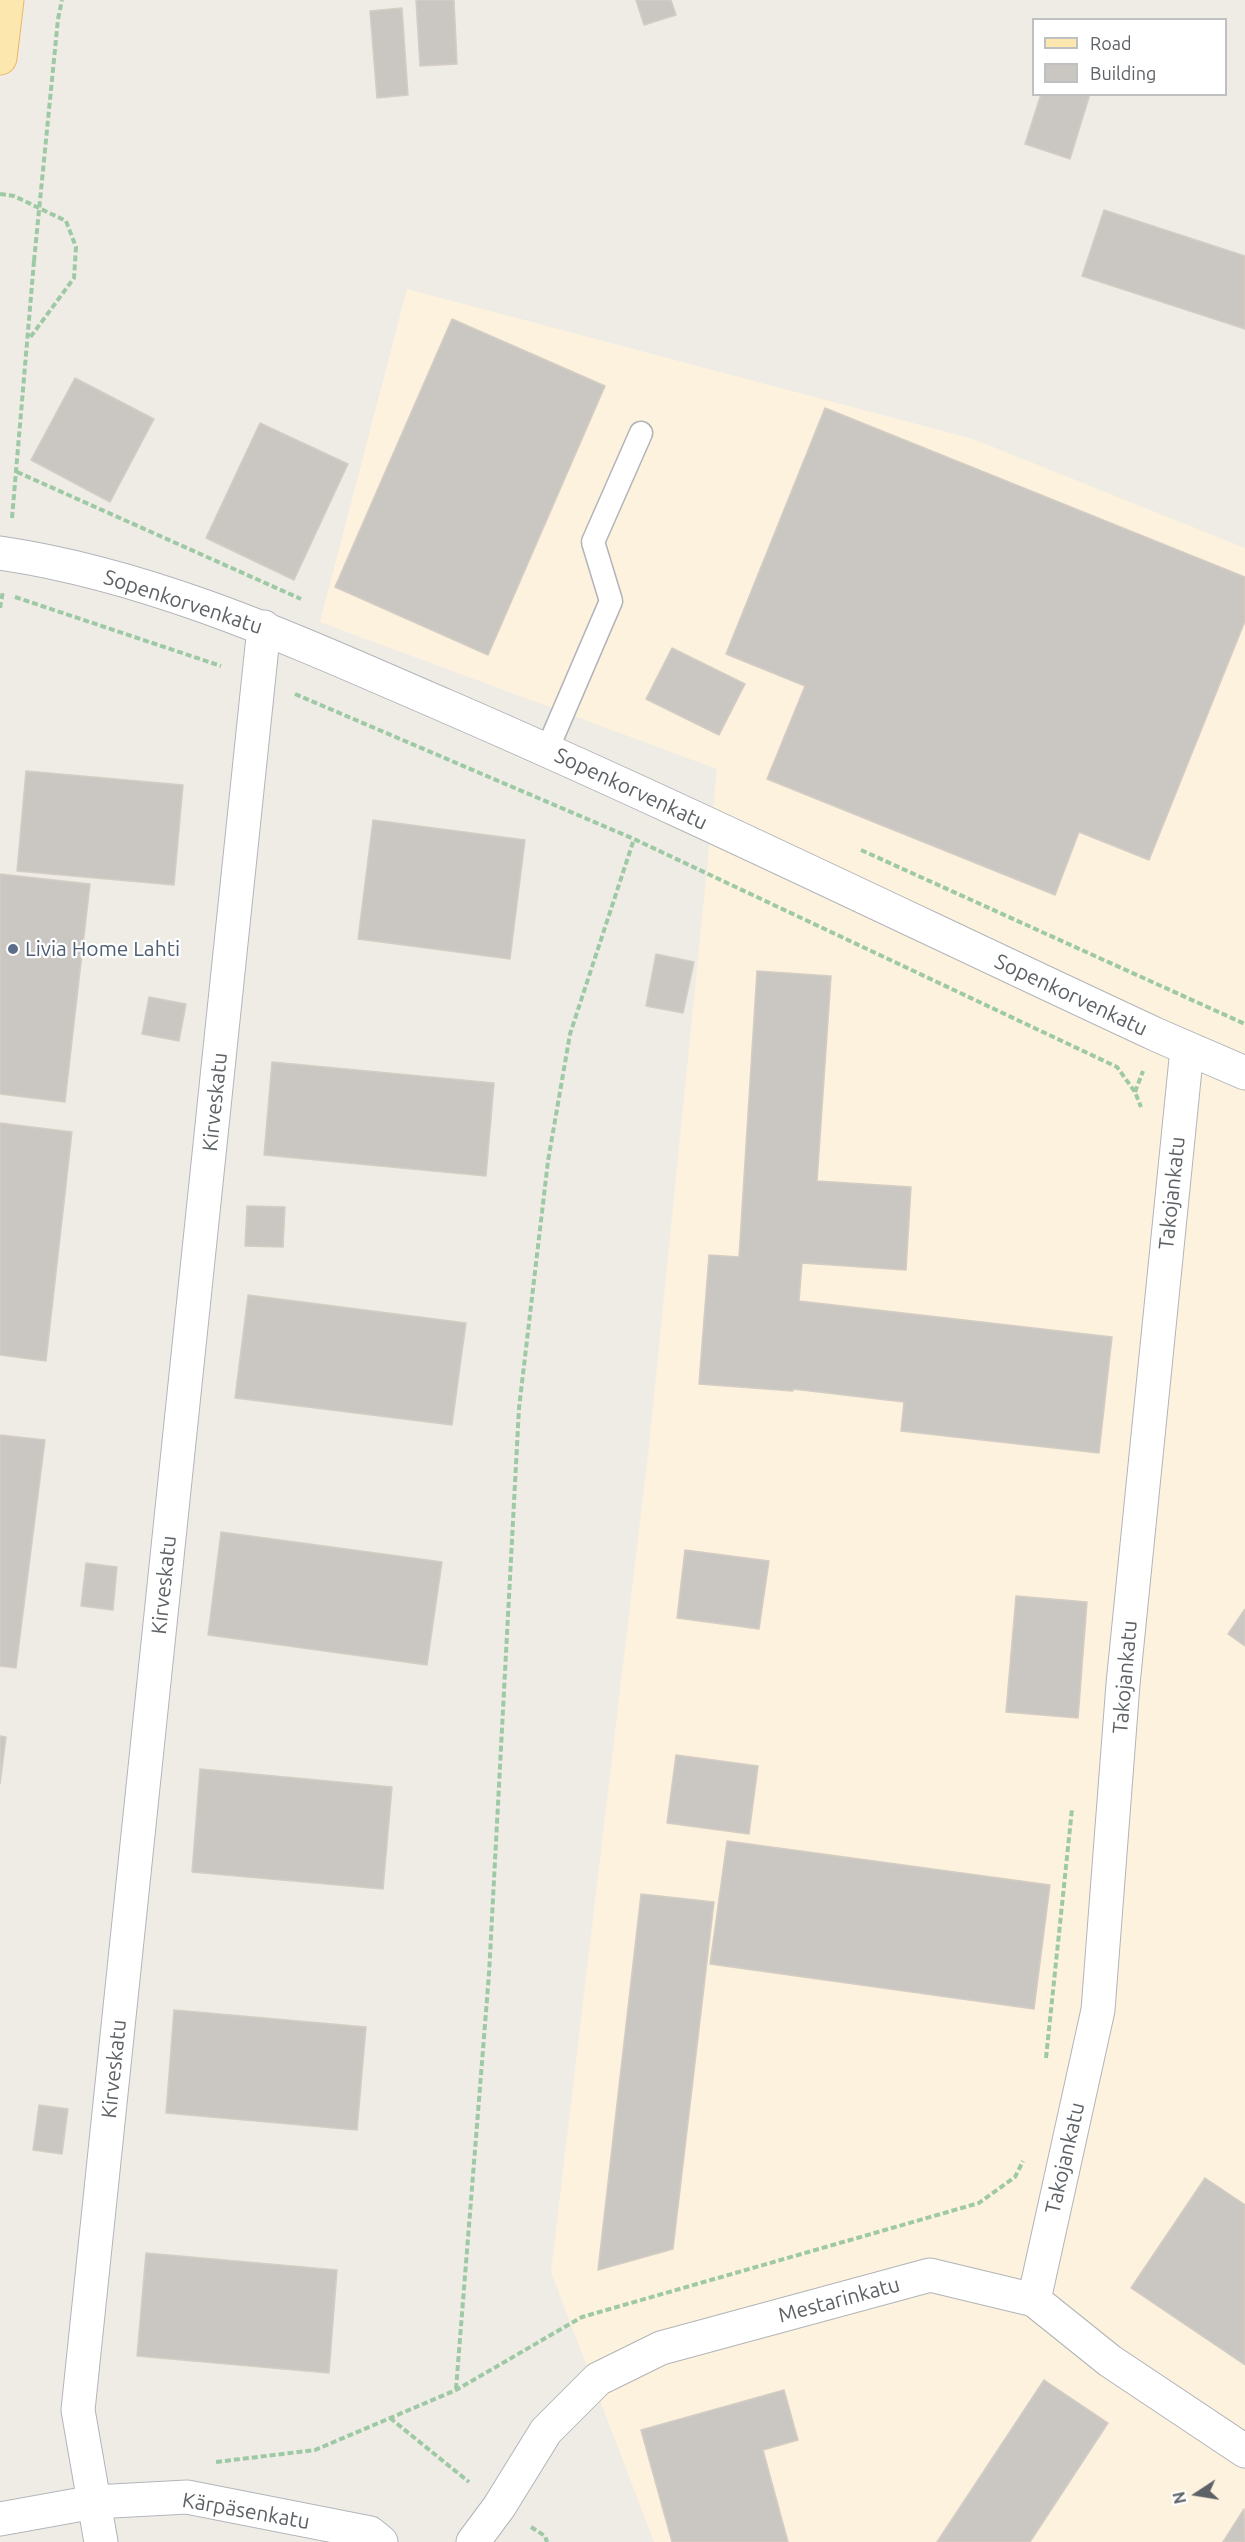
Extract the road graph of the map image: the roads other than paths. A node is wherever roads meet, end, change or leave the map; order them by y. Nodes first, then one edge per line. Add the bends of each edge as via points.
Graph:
1 (5, 11) edge
2 (0, 58) edge
3 (641, 433) dead end
4 (4, 554) edge
5 (264, 627) junction
6 (547, 750) junction
7 (1186, 1049) junction
8 (1245, 1073) edge
9 (1034, 2300) junction
10 (1245, 2451) edge
11 (94, 2502) junction
12 (0, 2519) edge
13 (100, 2542) edge
14 (381, 2542) edge
15 (473, 2542) edge

1 - 2 main road
3 - 6 lane via 593,542 611,601
4 - 5 street, Sopenkorvenkatu via 64,564
5 - 6 street, Sopenkorvenkatu
5 - 11 street, Kirveskatu via 78,2410
6 - 7 street, Sopenkorvenkatu
7 - 8 street, Sopenkorvenkatu
7 - 9 street, Takojankatu via 1123,1684 1098,2010
9 - 10 street, Mestarinkatu via 1110,2361
9 - 15 street, Mestarinkatu via 930,2275 661,2348 598,2379 546,2431
11 - 12 street, Kärpäsenkatu
11 - 13 street, Kirveskatu
11 - 14 street, Kärpäsenkatu via 187,2498 370,2533

